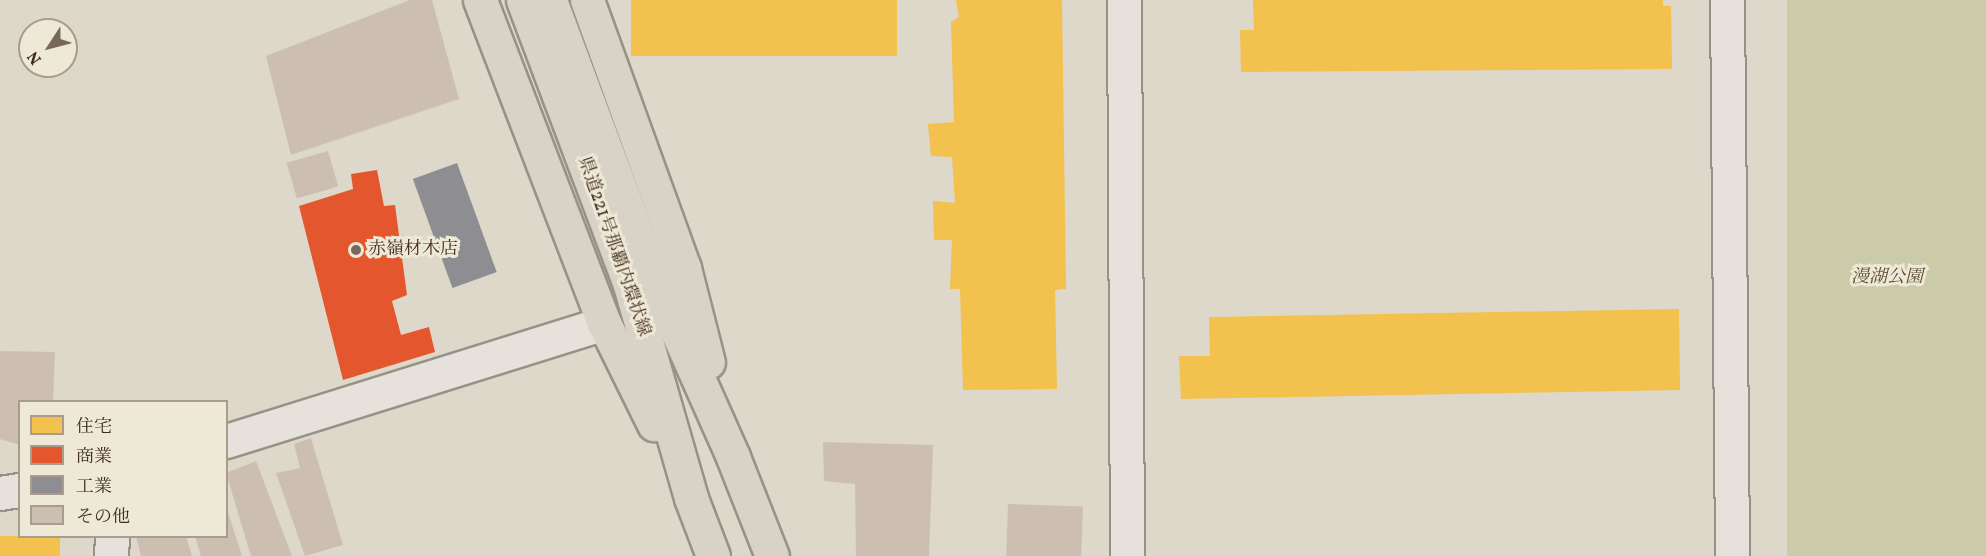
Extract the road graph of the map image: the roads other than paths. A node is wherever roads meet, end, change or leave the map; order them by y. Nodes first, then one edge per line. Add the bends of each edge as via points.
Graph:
1 (480, 0) edge
2 (523, 0) edge
3 (550, 0) edge
4 (587, 0) edge
5 (1124, 0) edge
6 (1727, 0) edge
7 (604, 323) junction
8 (228, 440) edge
9 (733, 457) junction
10 (18, 490) edge
11 (0, 493) edge
12 (691, 498) junction
13 (112, 538) edge
14 (111, 556) edge
15 (712, 556) edge
16 (772, 556) edge
17 (1127, 556) edge
18 (1732, 556) edge

1 - 7 main road
2 - 12 main road, 県道221号那覇内環状線 via 630,285
3 - 9 main road, 県道221号那覇内環状線 via 653,277
4 - 9 main road via 684,268
5 - 17 street
6 - 18 street
7 - 8 street
7 - 12 main road
9 - 16 main road
10 - 11 street
12 - 15 main road
13 - 14 street

